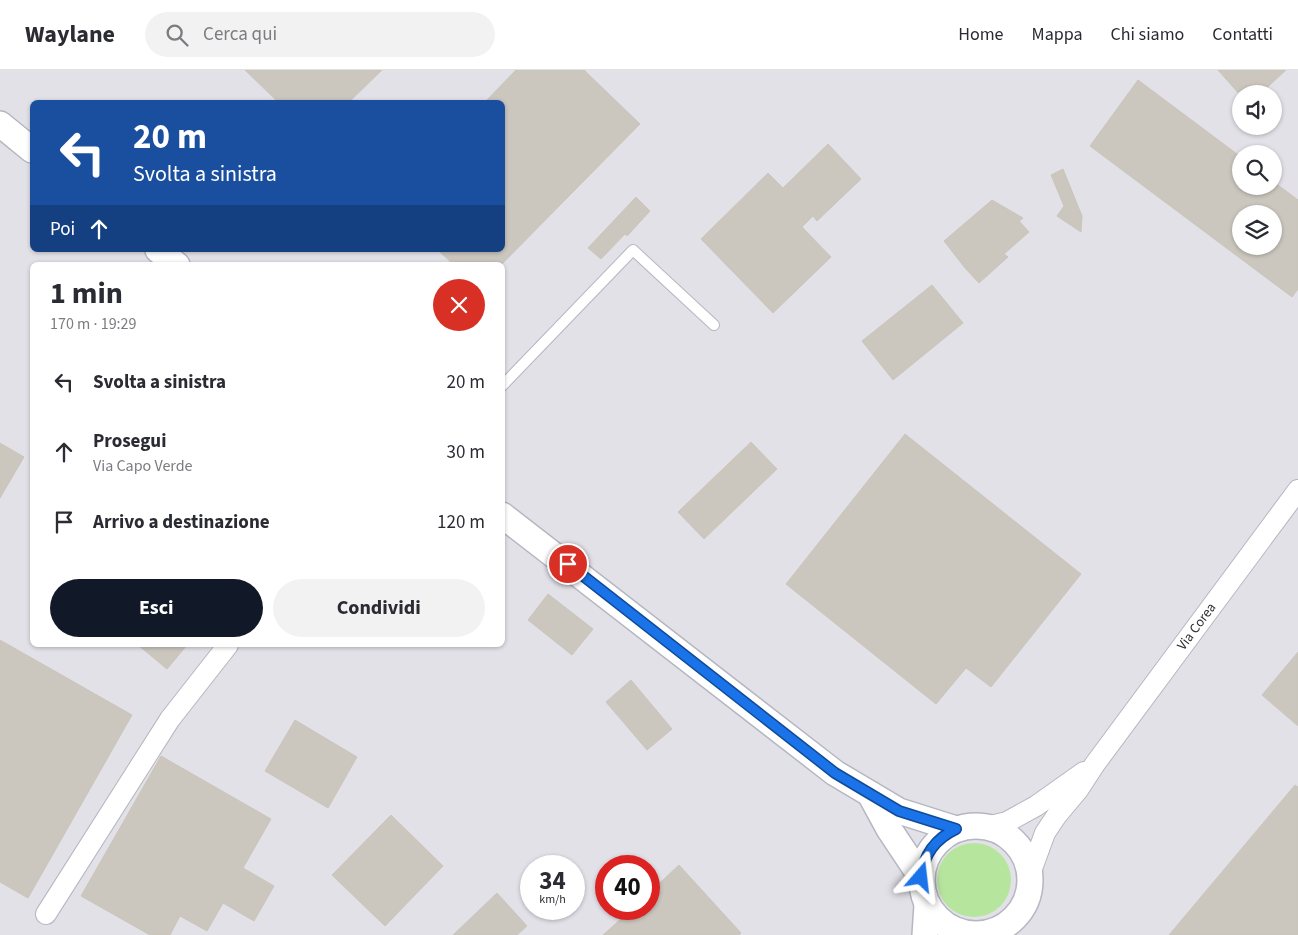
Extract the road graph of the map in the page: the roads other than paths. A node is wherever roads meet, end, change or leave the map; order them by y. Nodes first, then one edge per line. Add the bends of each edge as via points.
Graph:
1 (0, 124) edge
2 (30, 148) edge
3 (161, 252) edge
4 (173, 262) edge
5 (714, 325) dead end
6 (505, 383) edge
7 (1296, 499) edge
8 (505, 517) edge
9 (226, 647) edge
10 (1095, 764) junction
11 (870, 794) junction
12 (987, 826) junction
13 (956, 829) junction
14 (1030, 874) junction
15 (921, 877) junction
16 (927, 905) junction
17 (46, 914) dead end
18 (925, 935) edge
19 (979, 935) edge

1 - 2 street
3 - 4 street
5 - 6 lane via 633,250
7 - 10 street, Via Corea
8 - 11 street via 835,773
9 - 17 street via 170,719
10 - 12 street via 1036,806 1007,822
10 - 14 street via 1045,833
11 - 13 street via 899,811
11 - 15 street
12 - 13 street
12 - 14 street via 1018,845
13 - 15 street via 931,848
14 - 19 street via 1029,891 1021,910 1001,928
15 - 16 street
16 - 18 street
16 - 19 street via 951,929

